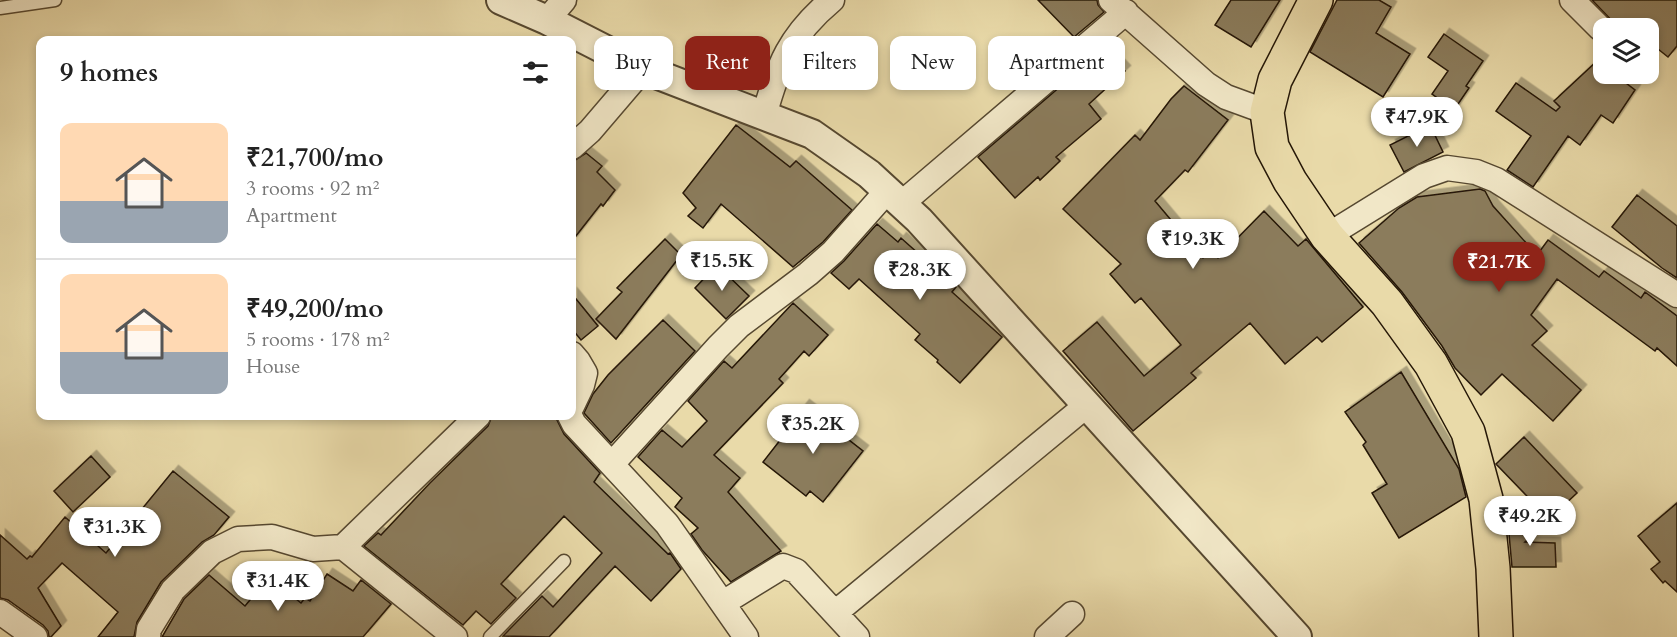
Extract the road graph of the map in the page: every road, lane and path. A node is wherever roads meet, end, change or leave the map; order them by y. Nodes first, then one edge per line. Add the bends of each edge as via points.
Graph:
1 (55, 0) edge
2 (501, 0) edge
3 (832, 0) edge
4 (1316, 0) edge
5 (1572, 0) edge
6 (1119, 6) edge
7 (0, 8) edge
8 (555, 10) edge
9 (1593, 21) edge
10 (594, 36) edge
11 (673, 81) edge
12 (625, 90) edge
13 (1267, 112) junction
14 (764, 116) junction
15 (576, 143) edge
16 (894, 198) junction
17 (1327, 236) junction
18 (1677, 295) edge
19 (576, 358) edge
20 (576, 397) edge
21 (1087, 405) junction
22 (474, 420) edge
23 (572, 420) edge
24 (612, 464) junction
25 (343, 547) junction
26 (564, 561) dead end
27 (723, 603) junction
28 (0, 612) edge
29 (835, 613) junction
30 (1072, 614) dead end
31 (35, 637) edge
32 (148, 637) edge
33 (455, 637) edge
34 (490, 637) edge
35 (746, 637) edge
36 (857, 637) edge
37 (1047, 637) edge
38 (1297, 637) edge
39 (1496, 637) edge

1 - 7 lane
2 - 8 street
3 - 14 street via 814,14 793,41 776,74
4 - 13 highway via 1275,80
5 - 9 street
6 - 13 street via 1206,84 1226,97
6 - 16 street
8 - 10 street
11 - 14 street
12 - 15 street
13 - 17 highway via 1272,147
14 - 16 street via 813,134 869,174
16 - 21 street via 919,220
16 - 24 street via 808,274 739,326
17 - 18 street via 1424,176 1447,168 1476,171
17 - 39 highway via 1387,303 1431,364 1468,432 1486,499
19 - 20 street via 585,373
21 - 29 street
21 - 38 street
22 - 25 street
23 - 24 street
24 - 27 street via 667,524
25 - 32 street via 313,549 272,537 238,539 212,552 173,590
25 - 33 street
26 - 34 lane
27 - 29 street via 783,566 796,572
27 - 35 street
28 - 31 street
29 - 36 street
30 - 37 street

